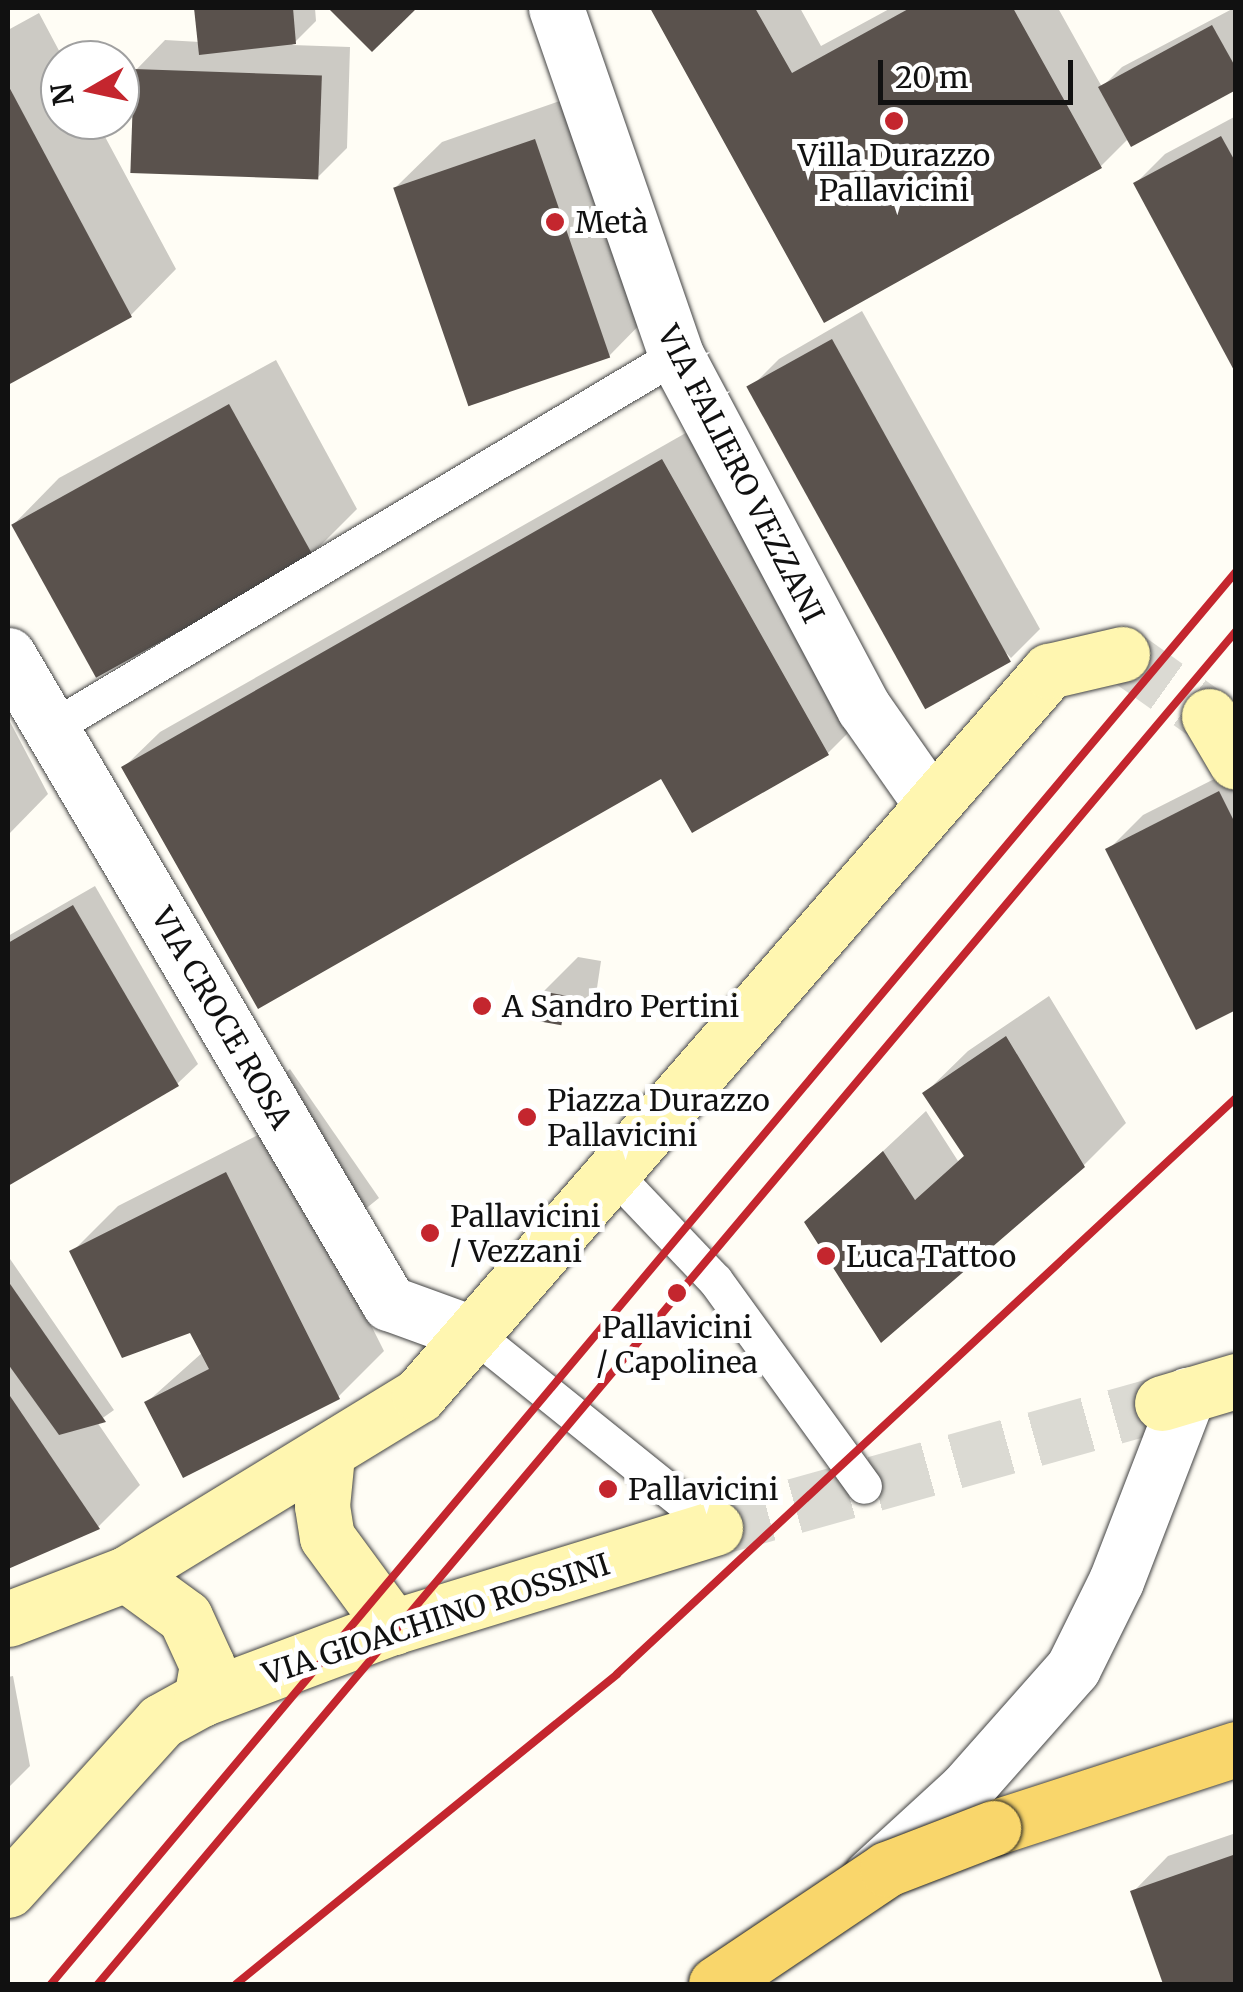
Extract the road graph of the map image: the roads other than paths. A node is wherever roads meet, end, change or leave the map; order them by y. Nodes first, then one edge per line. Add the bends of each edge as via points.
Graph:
1 (556, 8) edge
2 (676, 355) junction
3 (1122, 654) dead end
4 (8, 655) edge
5 (51, 728) junction
6 (932, 806) junction
7 (612, 1172) junction
8 (474, 1334) junction
9 (1195, 1393) edge
10 (327, 1455) junction
11 (864, 1486) dead end
12 (715, 1528) joint
13 (109, 1582) junction
14 (8, 1619) edge
15 (394, 1627) junction
16 (181, 1710) junction
17 (1236, 1750) edge
18 (8, 1890) edge
19 (716, 1984) edge
20 (753, 1984) edge

1 - 2 street, VIA FALIERO VEZZANI
2 - 5 lane
2 - 6 street, VIA FALIERO VEZZANI via 864,708
3 - 6 main road via 1050,672
4 - 5 street, VIA CROCE ROSA
5 - 8 street, VIA CROCE ROSA via 389,1302
6 - 7 main road
7 - 8 main road
7 - 11 lane via 715,1280
8 - 10 main road via 419,1395
8 - 12 lane
9 - 20 street via 1072,1668 965,1790
10 - 13 main road
10 - 15 main road via 327,1537
12 - 15 main road, VIA GIOACHINO ROSSINI
13 - 14 main road
13 - 16 main road via 185,1617 207,1665
15 - 16 main road, VIA GIOACHINO ROSSINI
16 - 18 main road
17 - 19 main road, bridge via 888,1869

